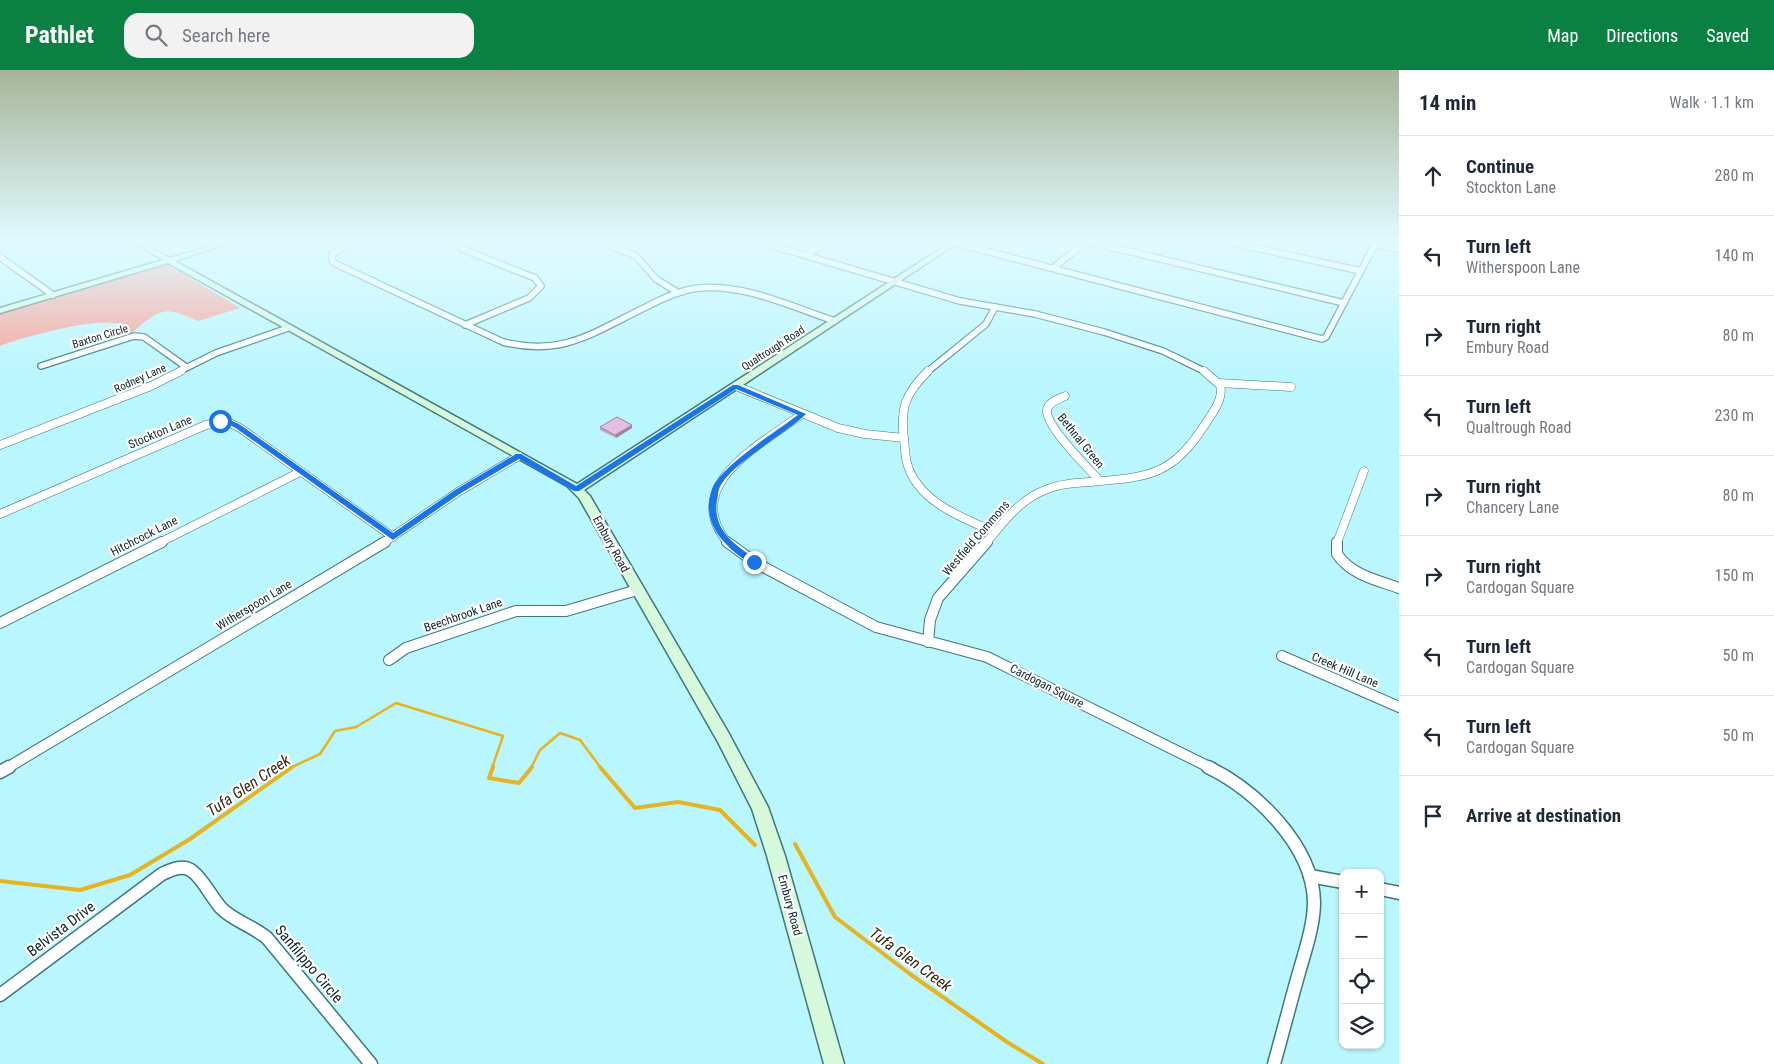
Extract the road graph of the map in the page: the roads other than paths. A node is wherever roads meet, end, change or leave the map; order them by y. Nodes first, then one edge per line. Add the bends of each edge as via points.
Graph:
1 (44, 288) edge
2 (75, 288) edge
3 (219, 288) edge
4 (388, 288) edge
5 (539, 288) edge
6 (671, 288) edge
7 (705, 288) edge
8 (720, 288) edge
9 (886, 288) edge
10 (918, 288) edge
11 (1130, 288) edge
12 (1280, 288) edge
13 (1352, 288) edge
14 (677, 292) junction
15 (53, 295) junction
16 (1344, 304) junction
17 (995, 307) junction
18 (0, 311) edge
19 (835, 321) junction
20 (465, 325) junction
21 (288, 328) junction
22 (41, 366) dead end
23 (186, 367) junction
24 (1219, 383) junction
25 (736, 386) junction
26 (1291, 387) dead end
27 (1065, 396) dead end
28 (802, 414) junction
29 (904, 438) junction
30 (0, 444) edge
31 (519, 456) junction
32 (1364, 471) dead end
33 (300, 472) junction
34 (1099, 480) junction
35 (576, 490) junction
36 (0, 514) edge
37 (995, 532) junction
38 (393, 537) junction
39 (1399, 588) edge
40 (637, 590) junction
41 (0, 623) edge
42 (928, 642) junction
43 (1282, 656) dead end
44 (389, 660) dead end
45 (1399, 707) edge
46 (0, 772) edge
47 (1310, 876) junction
48 (1339, 881) edge
49 (142, 890) joint
50 (1384, 890) edge
51 (1399, 893) edge
52 (0, 995) edge
53 (371, 1064) edge
54 (834, 1064) edge
55 (1274, 1064) edge

1 - 15 street
2 - 15 street
3 - 21 street, Embury Road
4 - 20 street
5 - 20 street via 529,298
6 - 14 street
7 - 14 street
8 - 19 street via 738,289
9 - 19 street, Qualtrough Road
10 - 17 street via 967,303
11 - 16 street via 1322,339
12 - 16 street
13 - 16 street
14 - 20 street via 584,338 562,345 512,345
15 - 18 street
17 - 24 street via 1057,320 1167,352 1193,363
17 - 29 street via 990,321 929,371 909,393 902,416
19 - 25 street, Qualtrough Road
21 - 23 street, Rodney Lane
21 - 31 street, Embury Road
22 - 23 street, Baxton Circle via 134,336 144,337
23 - 30 street, Rodney Lane via 151,386
24 - 26 street
24 - 34 street, Westfield Commons via 1222,393 1217,405 1181,457 1162,470
25 - 28 street
25 - 35 street, Qualtrough Road
27 - 34 street, Bethnal Green via 1050,405 1048,418
28 - 29 street via 850,432
28 - 42 street, Cardogan Square via 721,479 712,500 716,527 731,546 754,562 876,627
29 - 37 street via 907,463 923,490 962,518
31 - 35 street, Embury Road
31 - 38 street, Witherspoon Lane via 458,492
32 - 39 street via 1336,545 1336,553 1353,570
33 - 36 street, Stockton Lane via 231,422 220,421
33 - 38 street, Stockton Lane
33 - 41 street, Hitchcock Lane
34 - 37 street, Westfield Commons via 1047,488 1016,507
35 - 40 street, Embury Road via 584,496
37 - 42 street, Westfield Commons via 938,598 930,620
38 - 46 street, Witherspoon Lane
40 - 44 street, Beechbrook Lane via 566,611 516,610 406,648
40 - 54 street, Embury Road via 723,736 760,807
42 - 47 street, Cardogan Square via 962,648 987,657 1221,773 1258,800 1283,827
43 - 45 street, Creek Hill Lane
47 - 48 street
47 - 55 street, Cardogan Square via 1314,902 1312,921
49 - 52 street, Belvista Drive
49 - 53 street, Sanfilippo Circle via 173,869 192,871 222,909 267,938
50 - 51 street

